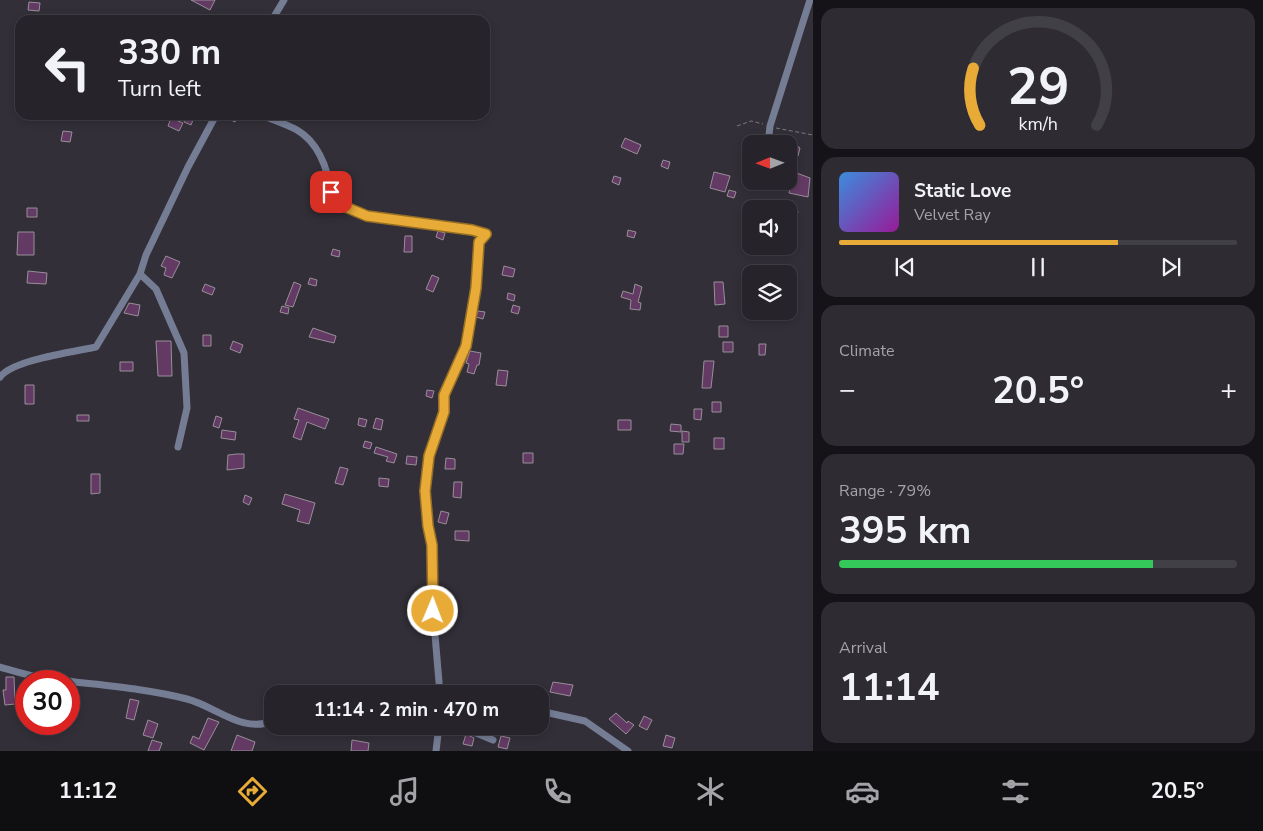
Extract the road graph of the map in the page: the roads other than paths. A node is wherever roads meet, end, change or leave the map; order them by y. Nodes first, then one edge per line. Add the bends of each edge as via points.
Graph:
1 (284, 0) edge
2 (810, 0) edge
3 (275, 15) edge
4 (213, 120) edge
5 (273, 120) edge
6 (769, 135) edge
7 (140, 274) junction
8 (0, 377) edge
9 (178, 447) dead end
10 (0, 667) edge
11 (439, 685) edge
12 (549, 713) edge
13 (264, 725) edge
14 (438, 735) edge
15 (481, 735) edge
16 (493, 740) dead end
17 (436, 751) edge
18 (628, 751) edge

1 - 3 street
2 - 6 street
4 - 7 street via 146,255
5 - 11 street via 298,130 308,140 324,164 334,202 367,216 486,234 479,242 476,288 466,346 444,395 444,412 429,456 425,491 432,545
7 - 8 street via 96,347 24,364
7 - 9 street via 156,289 184,353 187,408
10 - 13 street via 42,678 111,685 189,699 245,724
12 - 18 street via 585,721
14 - 17 street
15 - 16 street

